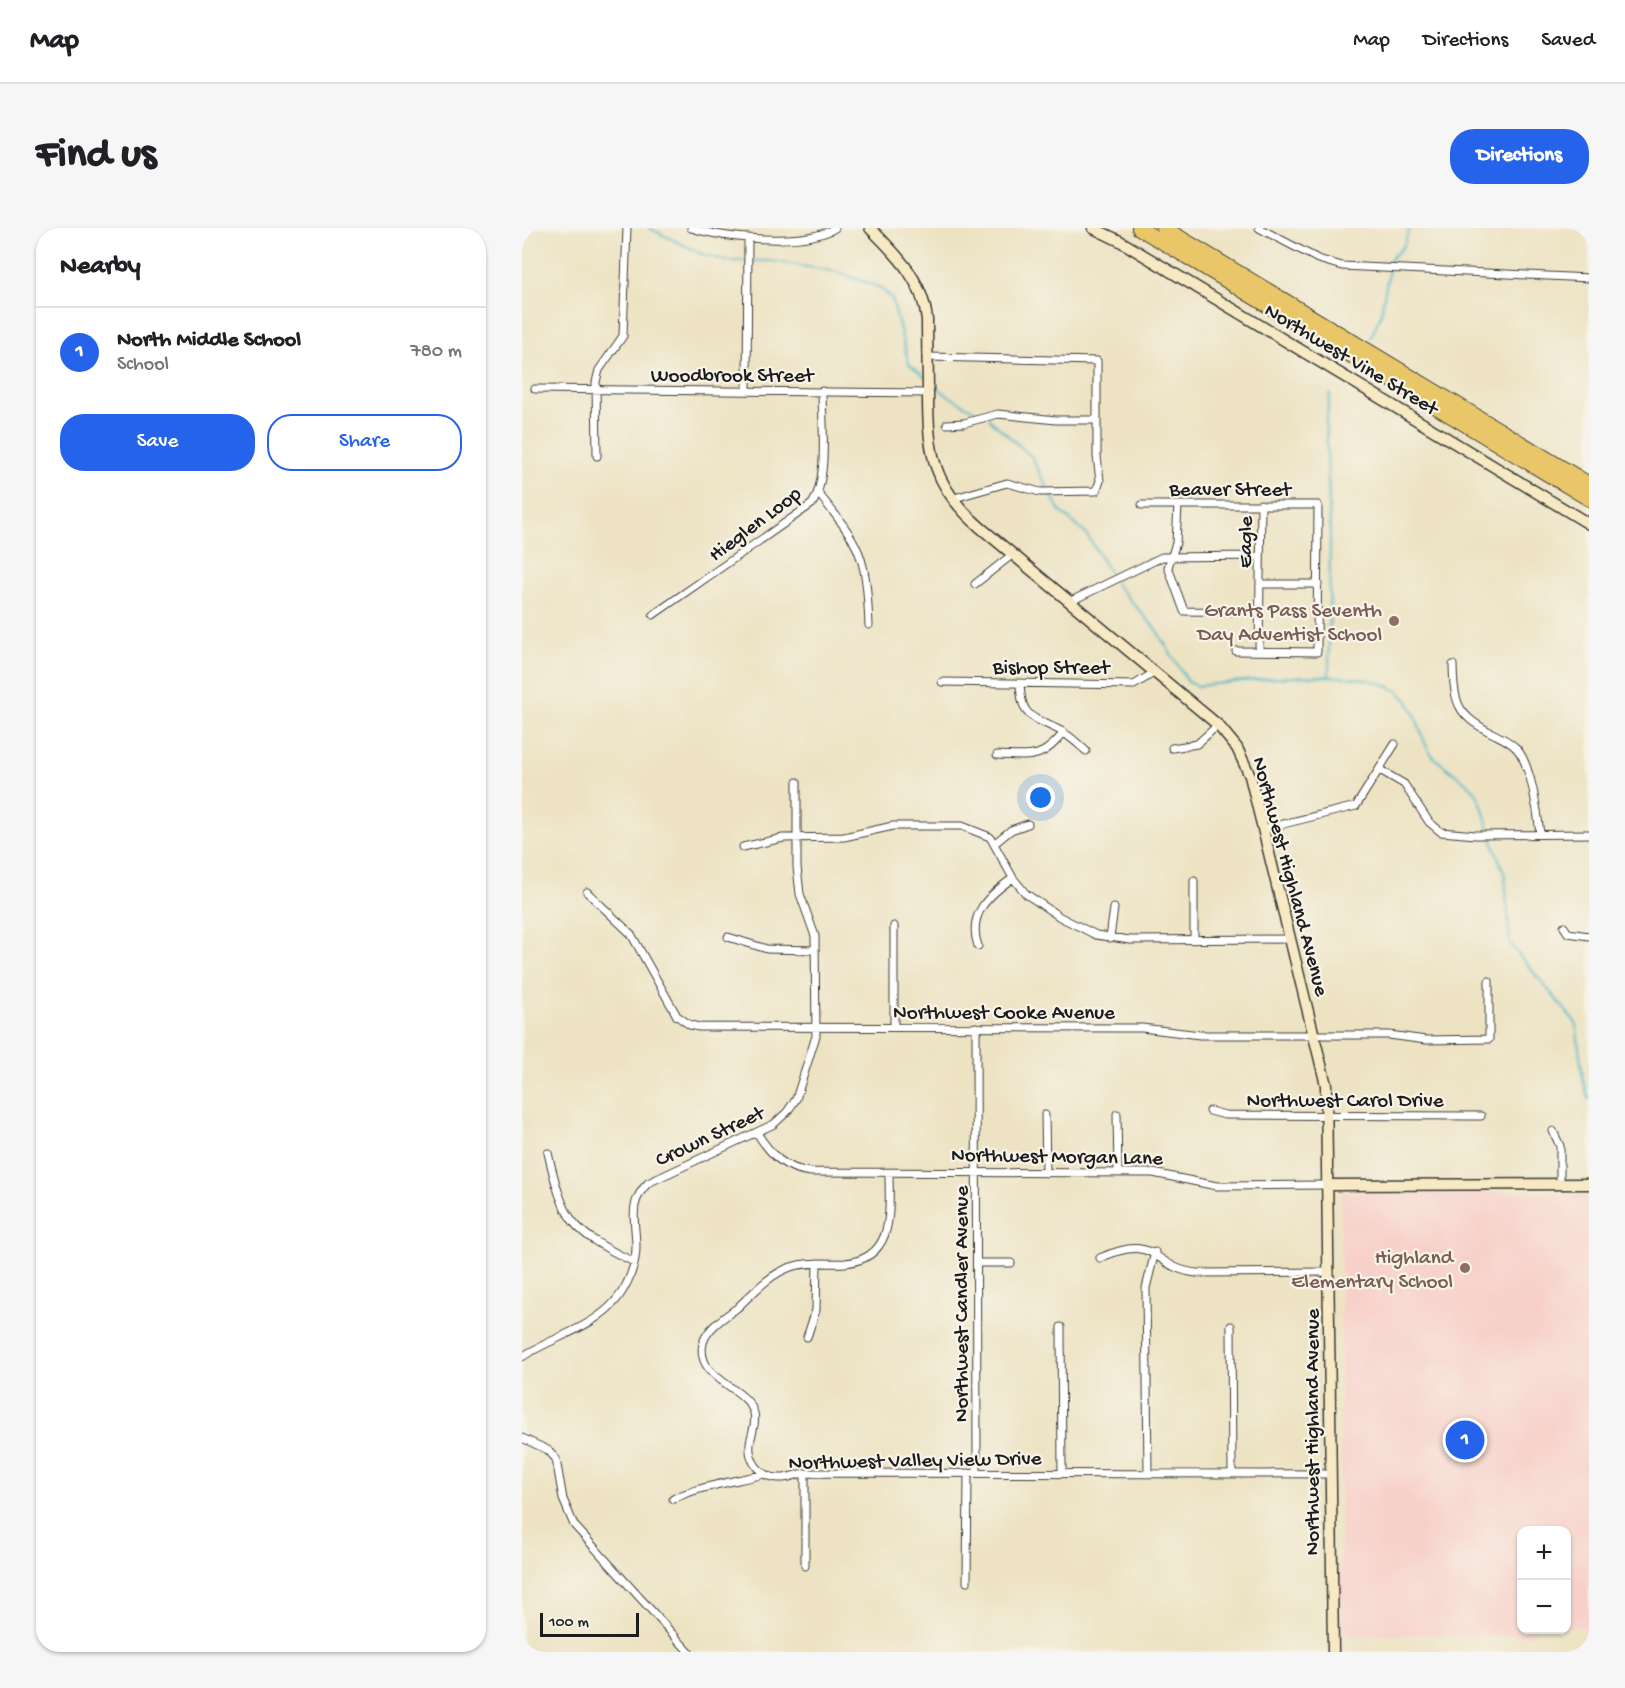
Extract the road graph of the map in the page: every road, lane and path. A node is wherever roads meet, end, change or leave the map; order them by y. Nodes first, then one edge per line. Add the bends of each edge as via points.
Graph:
1 (627, 228) edge
2 (691, 228) edge
3 (835, 228) edge
4 (870, 228) edge
5 (1093, 228) edge
6 (1139, 228) edge
7 (1164, 228) edge
8 (1259, 228) edge
9 (748, 238) junction
10 (1589, 278) edge
11 (928, 357) junction
12 (596, 389) junction
13 (535, 390) dead end
14 (747, 391) junction
15 (822, 391) junction
16 (928, 393) junction
17 (1097, 420) junction
18 (947, 424) dead end
19 (597, 456) dead end
20 (1589, 484) edge
21 (818, 493) junction
22 (951, 499) junction
23 (1589, 499) edge
24 (1261, 504) junction
25 (1142, 505) dead end
26 (1178, 505) junction
27 (1589, 524) edge
28 (1012, 554) junction
29 (1171, 556) junction
30 (1260, 556) junction
31 (975, 584) dead end
32 (1260, 584) junction
33 (1318, 584) junction
34 (1071, 601) junction
35 (1259, 612) junction
36 (653, 615) dead end
37 (868, 625) dead end
38 (1236, 651) dead end
39 (1259, 651) junction
40 (1453, 665) dead end
41 (1155, 672) junction
42 (942, 682) dead end
43 (1020, 683) junction
44 (1218, 725) junction
45 (1064, 732) junction
46 (1395, 744) dead end
47 (1172, 748) dead end
48 (1086, 751) dead end
49 (997, 755) dead end
50 (1380, 770) junction
51 (797, 782) dead end
52 (1028, 824) dead end
53 (1263, 830) junction
54 (1540, 834) junction
55 (1589, 834) edge
56 (796, 838) junction
57 (995, 843) junction
58 (743, 847) dead end
59 (1013, 878) junction
60 (1194, 881) dead end
61 (587, 892) dead end
62 (1114, 908) dead end
63 (894, 926) dead end
64 (1564, 927) dead end
65 (1589, 936) edge
66 (728, 937) dead end
67 (1110, 938) junction
68 (1194, 939) junction
69 (1289, 939) junction
70 (978, 946) dead end
71 (816, 950) junction
72 (1489, 981) dead end
73 (894, 1027) junction
74 (976, 1027) junction
75 (817, 1028) junction
76 (1314, 1034) junction
77 (1210, 1111) dead end
78 (1117, 1114) dead end
79 (1046, 1115) dead end
80 (1328, 1115) junction
81 (1480, 1116) dead end
82 (1553, 1131) dead end
83 (757, 1132) junction
84 (548, 1153) dead end
85 (889, 1173) junction
86 (976, 1173) junction
87 (1046, 1173) junction
88 (1118, 1173) junction
89 (1560, 1184) junction
90 (1589, 1184) edge
91 (1328, 1185) junction
92 (1155, 1252) junction
93 (1100, 1258) dead end
94 (634, 1262) junction
95 (817, 1263) junction
96 (977, 1263) junction
97 (1011, 1263) dead end
98 (1330, 1272) junction
99 (1231, 1326) dead end
100 (1061, 1327) dead end
101 (807, 1337) dead end
102 (522, 1357) edge
103 (522, 1438) edge
104 (1062, 1472) junction
105 (805, 1473) junction
106 (968, 1473) junction
107 (977, 1473) junction
108 (1148, 1473) junction
109 (1232, 1473) junction
110 (764, 1474) junction
111 (1330, 1474) junction
112 (673, 1499) dead end
113 (806, 1566) dead end
114 (967, 1582) dead end
115 (689, 1652) edge
116 (1333, 1652) edge

1 - 12 street via 624,336 599,370
2 - 9 street via 719,236
3 - 9 street via 810,237
4 - 11 main road, Northwest Highland Avenue via 900,258 918,286 926,312
5 - 27 main road, Northwest Vine Street
6 - 23 highway
7 - 20 highway
8 - 10 street via 1318,259 1342,266
9 - 14 street
11 - 16 main road, Northwest Highland Avenue
11 - 17 street via 1097,361
12 - 13 street, Woodbrook Street
12 - 14 street, Woodbrook Street
12 - 19 street
14 - 15 street, Woodbrook Street
15 - 16 street, Woodbrook Street
15 - 21 street, Hieglen Loop
16 - 22 main road, Northwest Highland Avenue via 932,459
17 - 18 street via 998,414
17 - 22 street via 1100,481 1096,491 1040,492 1007,483
21 - 36 street, Hieglen Loop via 801,513
21 - 37 street via 861,552 867,582
22 - 28 main road, Northwest Highland Avenue
24 - 26 street, Beaver Street
24 - 30 street, Eagle
24 - 33 street, Beaver Street via 1318,505
25 - 26 street, Beaver Street
26 - 29 street via 1176,543
28 - 31 street
28 - 34 main road, Northwest Highland Avenue
29 - 30 street
29 - 34 street via 1152,561
29 - 35 street via 1169,571 1184,611
30 - 32 street, Eagle
32 - 33 street
32 - 35 street, Eagle
33 - 39 street via 1317,652
34 - 41 main road, Northwest Highland Avenue
35 - 39 street, Eagle
38 - 39 street
40 - 54 street via 1455,700 1463,714 1476,726 1513,745 1522,758 1538,812
41 - 43 street, Bishop Street via 1134,685
41 - 44 main road, Northwest Highland Avenue
42 - 43 street, Bishop Street
43 - 45 street via 1021,702 1028,713 1038,722
44 - 47 street via 1197,744
44 - 53 main road, Northwest Highland Avenue via 1244,761
45 - 48 street
45 - 49 street via 1052,748 1040,755
46 - 50 street
50 - 53 street via 1356,806
50 - 54 street via 1404,783 1429,822 1442,832
51 - 56 street, Crown Street
52 - 57 street via 1011,830
53 - 69 main road, Northwest Highland Avenue
54 - 55 street
56 - 57 street via 844,837 893,826 947,826 973,829
56 - 58 street
56 - 71 street, Crown Street via 798,884 813,925
57 - 59 street
59 - 67 street via 1026,894 1052,912 1082,929
59 - 70 street via 980,907 975,924
60 - 68 street
61 - 75 street, Northwest Cooke Avenue via 631,934 683,1021 699,1027
62 - 67 street
63 - 73 street
64 - 65 street via 1568,933
66 - 71 street via 767,949
67 - 68 street
68 - 69 street
69 - 76 main road, Northwest Highland Avenue
71 - 75 street, Crown Street
72 - 76 street, Northwest Cooke Avenue via 1489,1039
73 - 74 street, Northwest Cooke Avenue
73 - 75 street, Northwest Cooke Avenue
74 - 76 street, Northwest Cooke Avenue via 1142,1028 1200,1035
74 - 86 street, Northwest Candler Avenue
75 - 83 street, Crown Street via 792,1107 774,1124
76 - 80 main road, Northwest Highland Avenue via 1326,1085
77 - 80 street, Northwest Carol Drive via 1225,1115
78 - 88 street
79 - 87 street
80 - 81 street, Northwest Carol Drive
80 - 91 main road, Northwest Highland Avenue
82 - 89 street via 1560,1146
83 - 85 street, Northwest Morgan Lane via 774,1157 792,1169
83 - 94 street, Crown Street via 669,1171 643,1187 633,1208
84 - 94 street via 568,1217 591,1240
85 - 86 street, Northwest Morgan Lane
85 - 95 street, Northwest Valley View Drive via 888,1224 880,1244 857,1261
86 - 87 street, Northwest Morgan Lane
86 - 96 street, Northwest Candler Avenue
87 - 88 street, Northwest Morgan Lane
88 - 91 street, Northwest Morgan Lane via 1171,1175 1217,1186
89 - 90 main road, Northwest Morgan Lane
89 - 91 main road, Northwest Morgan Lane
91 - 98 main road, Northwest Highland Avenue
92 - 93 street via 1128,1248
92 - 98 street via 1177,1268 1196,1273
92 - 108 street via 1146,1288
94 - 102 street, Crown Street via 624,1289 605,1310
95 - 101 street via 816,1310
95 - 110 street, Northwest Valley View Drive via 778,1273 712,1329 703,1344 707,1367 752,1407 755,1424 750,1452
96 - 97 street
96 - 107 street, Northwest Candler Avenue
98 - 111 main road, Northwest Highland Avenue
99 - 109 street
100 - 104 street
103 - 115 street via 553,1454 559,1465 565,1508 574,1525
104 - 107 street, Northwest Valley View Drive
104 - 108 street, Northwest Valley View Drive
105 - 106 street, Northwest Valley View Drive
105 - 110 street, Northwest Valley View Drive via 780,1478
105 - 113 street
106 - 107 street, Northwest Valley View Drive
106 - 114 street
108 - 109 street, Northwest Valley View Drive
109 - 111 street, Northwest Valley View Drive
110 - 112 street via 687,1492
111 - 116 main road, Northwest Highland Avenue

